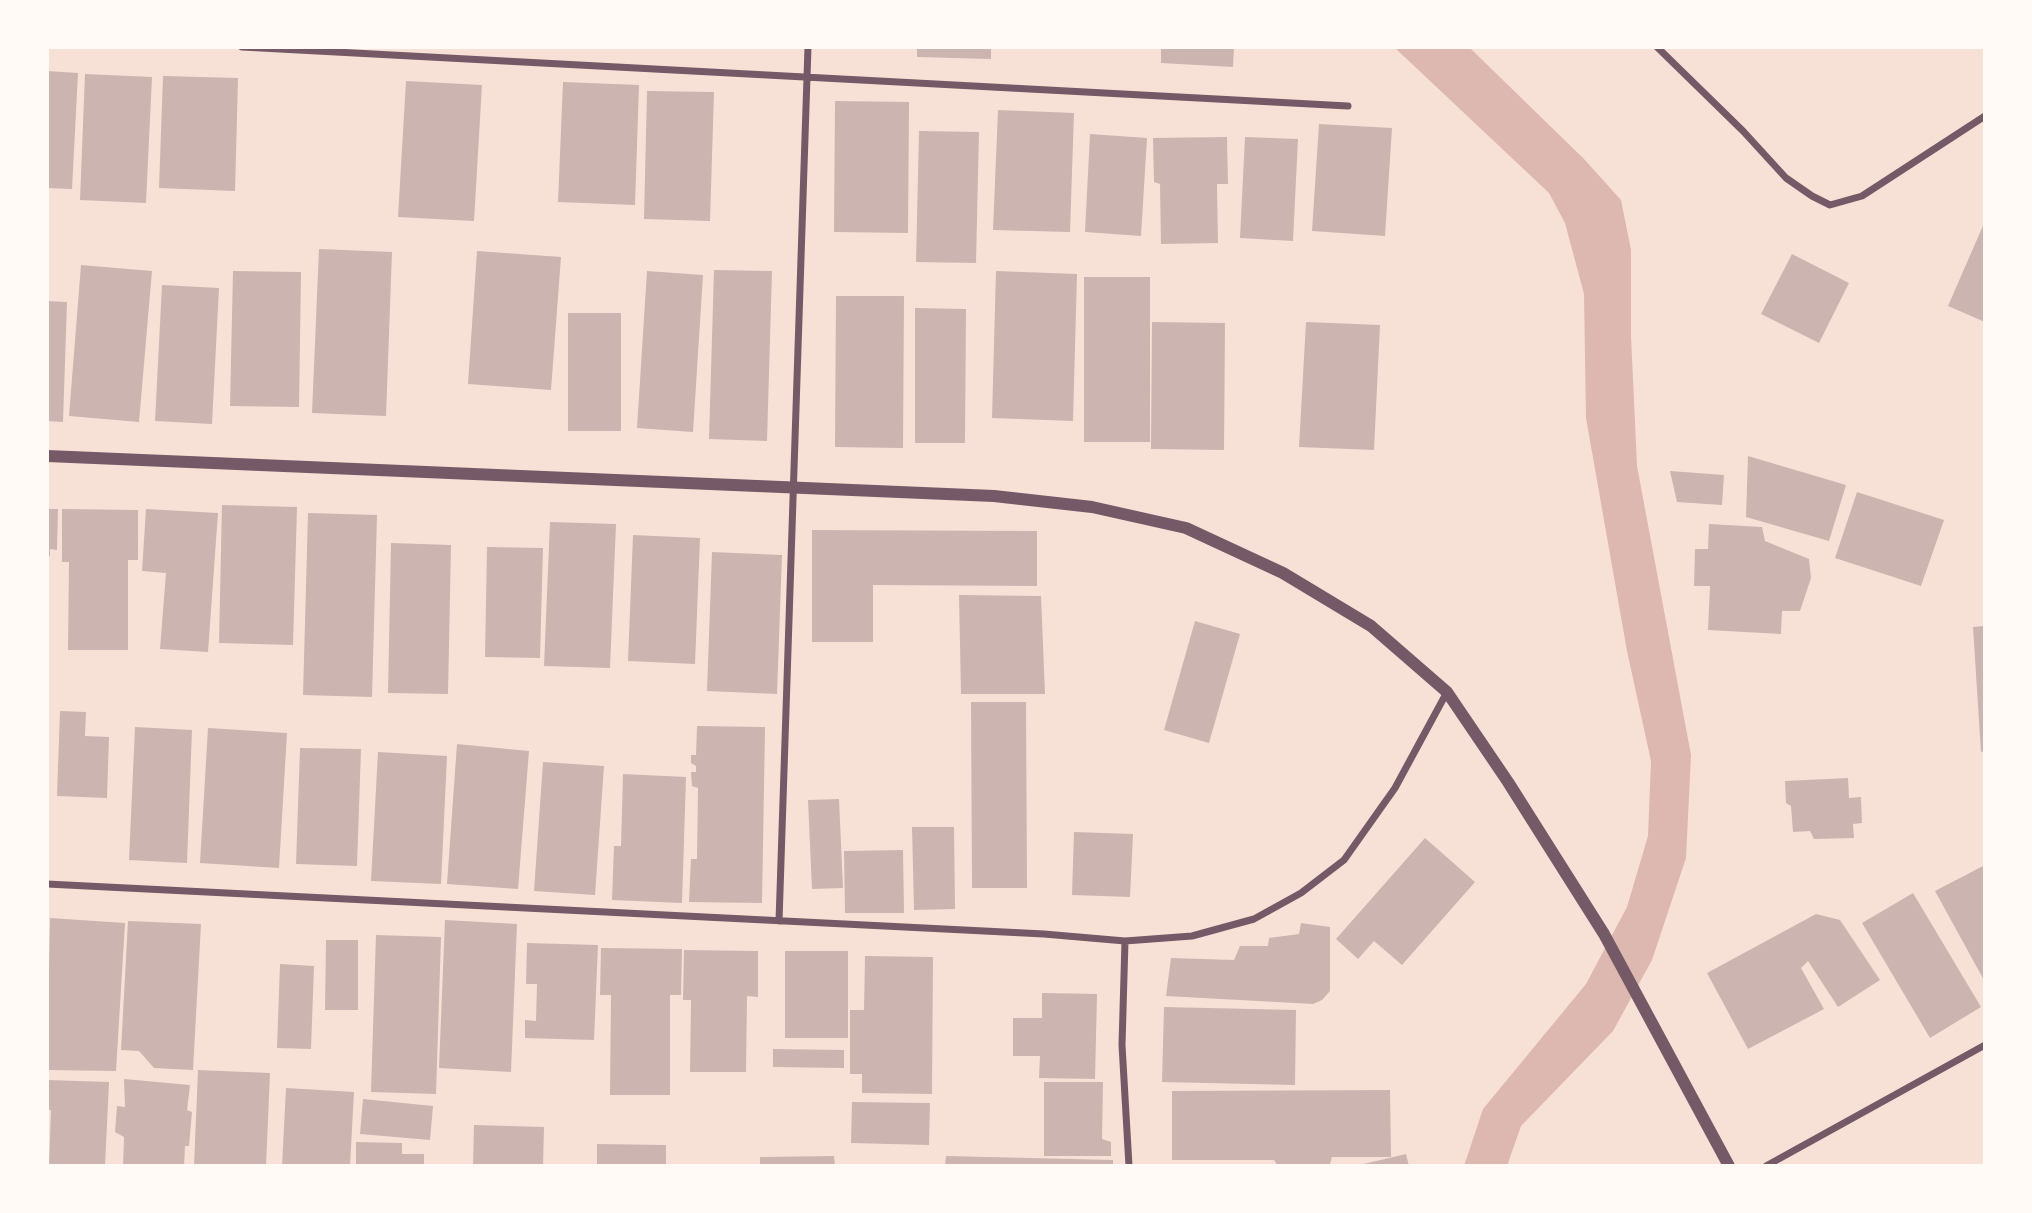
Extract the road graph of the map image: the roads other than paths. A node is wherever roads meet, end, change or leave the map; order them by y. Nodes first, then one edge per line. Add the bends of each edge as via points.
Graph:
1 (242, 47) edge
2 (808, 47) edge
3 (1657, 47) edge
4 (807, 78) junction
5 (1348, 106) dead end
6 (1985, 116) edge
7 (47, 456) edge
8 (794, 488) junction
9 (1447, 692) junction
10 (47, 884) edge
11 (779, 921) junction
12 (1125, 941) junction
13 (1985, 1045) edge
14 (1129, 1166) edge
15 (1729, 1166) edge
16 (1766, 1166) edge

1 - 4 street
2 - 4 street
3 - 6 street via 1786,178 1830,205 1862,196
4 - 5 street
4 - 8 street
7 - 8 street
8 - 9 street via 994,496 1092,507 1186,528 1283,573 1371,626
8 - 11 street
9 - 12 street via 1395,788 1344,860 1301,893 1254,919 1192,936
9 - 15 street via 1604,934
10 - 11 street
11 - 12 street
12 - 14 street via 1122,1045
13 - 16 street

